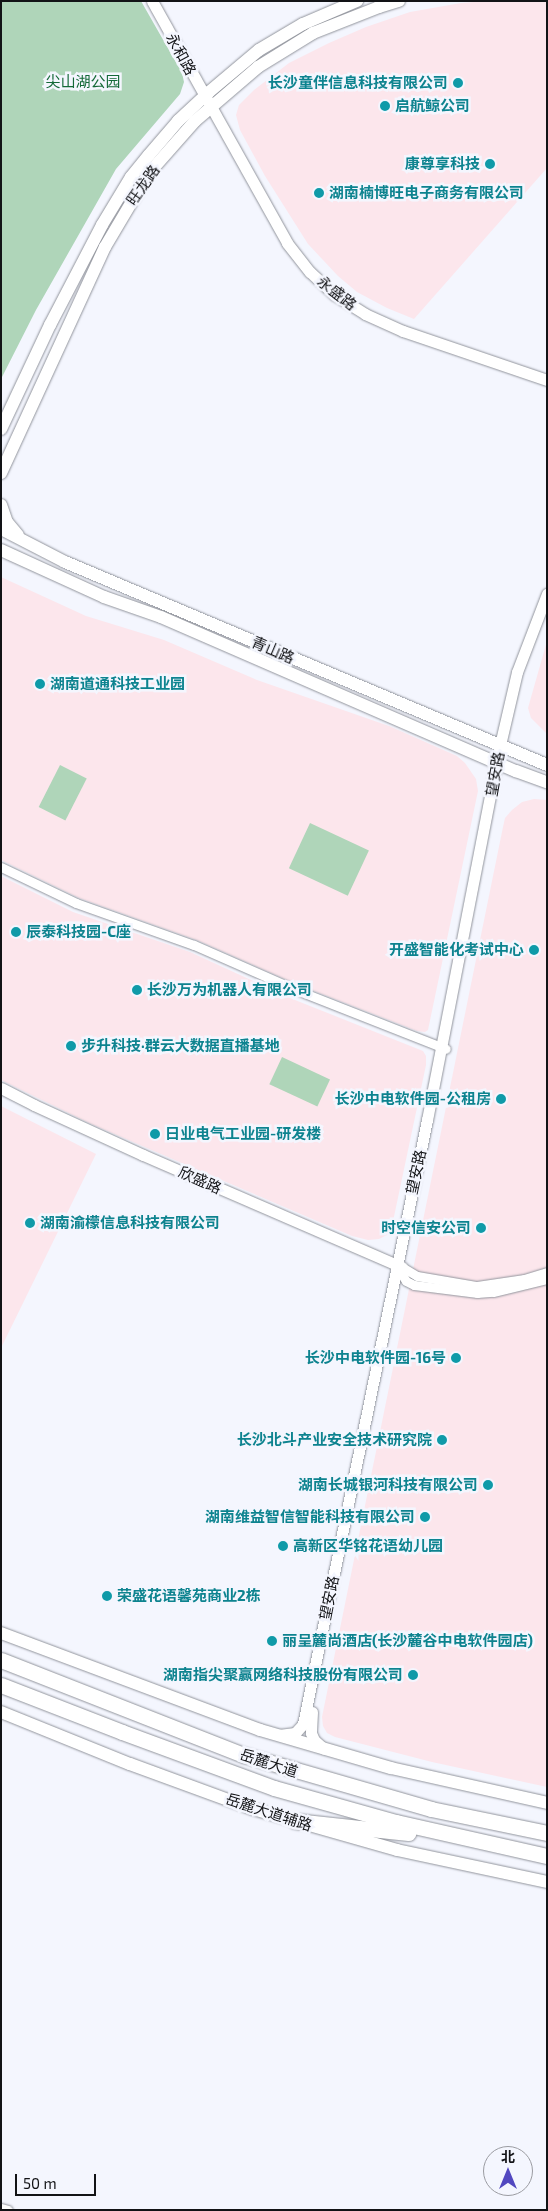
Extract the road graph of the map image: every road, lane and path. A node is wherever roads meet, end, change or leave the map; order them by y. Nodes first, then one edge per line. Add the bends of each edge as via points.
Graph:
1 (152, 1) edge
2 (158, 1) edge
3 (357, 1) edge
4 (399, 1) edge
5 (209, 99) junction
6 (547, 374) edge
7 (547, 380) edge
8 (1, 428) edge
9 (2, 473) edge
10 (1, 505) edge
11 (1, 530) edge
12 (36, 548) junction
13 (1, 550) edge
14 (1, 556) edge
15 (18, 558) junction
16 (547, 594) edge
17 (547, 608) edge
18 (502, 747) junction
19 (499, 764) junction
20 (547, 765) edge
21 (547, 782) edge
22 (1, 867) edge
23 (1, 872) edge
24 (443, 1050) junction
25 (1, 1088) edge
26 (1, 1094) edge
27 (399, 1269) junction
28 (547, 1272) edge
29 (547, 1279) edge
30 (1, 1633) edge
31 (1, 1660) edge
32 (1, 1685) edge
33 (1, 1712) edge
34 (278, 1735) junction
35 (325, 1750) junction
36 (547, 1803) edge
37 (295, 1821) junction
38 (547, 1833) edge
39 (463, 1839) junction
40 (547, 1856) edge
41 (547, 1882) edge
42 (1, 2208) edge
43 (8, 2210) edge

1 - 5 street, 永和路
2 - 5 street, 永和路
3 - 5 main road, 旺龙路 via 284,34 241,64
4 - 5 main road, 旺龙路 via 312,33
5 - 6 street, 永盛路 via 292,240 338,291 404,325
5 - 7 street, 永盛路 via 287,243 310,272 335,295 365,314 403,330
5 - 8 main road, 旺龙路 via 154,148 115,202 50,325
5 - 9 main road, 旺龙路 via 149,173 119,221
10 - 12 main road via 12,530
11 - 12 main road, 青山路
12 - 18 main road, 青山路
13 - 15 main road, 青山路
14 - 15 main road
15 - 19 main road, 青山路
16 - 18 street, 望安路 via 517,672
17 - 18 street, 望安路 via 534,636
18 - 19 street, 望安路
18 - 20 main road, 青山路
19 - 21 main road, 青山路
19 - 24 street, 望安路
22 - 24 street via 76,903 194,944
23 - 24 street via 75,907 193,948 292,993
24 - 27 street, 望安路
25 - 27 street, 欣盛路
26 - 27 street, 欣盛路 via 140,1160
27 - 28 street via 416,1276 477,1286
27 - 29 street via 406,1281 414,1285 477,1293
27 - 34 street, 望安路 via 303,1724 295,1733
27 - 35 street, 望安路 via 311,1717 311,1733
30 - 34 main road
31 - 38 highway, 岳麓大道 via 244,1755 431,1809
32 - 39 highway, 岳麓大道 via 274,1788
33 - 37 main road, 岳麓大道辅路 via 147,1770
34 - 35 main road
35 - 36 main road via 452,1784
37 - 39 highway
37 - 41 main road, 岳麓大道辅路 via 397,1850
39 - 40 highway, 岳麓大道
42 - 43 street

